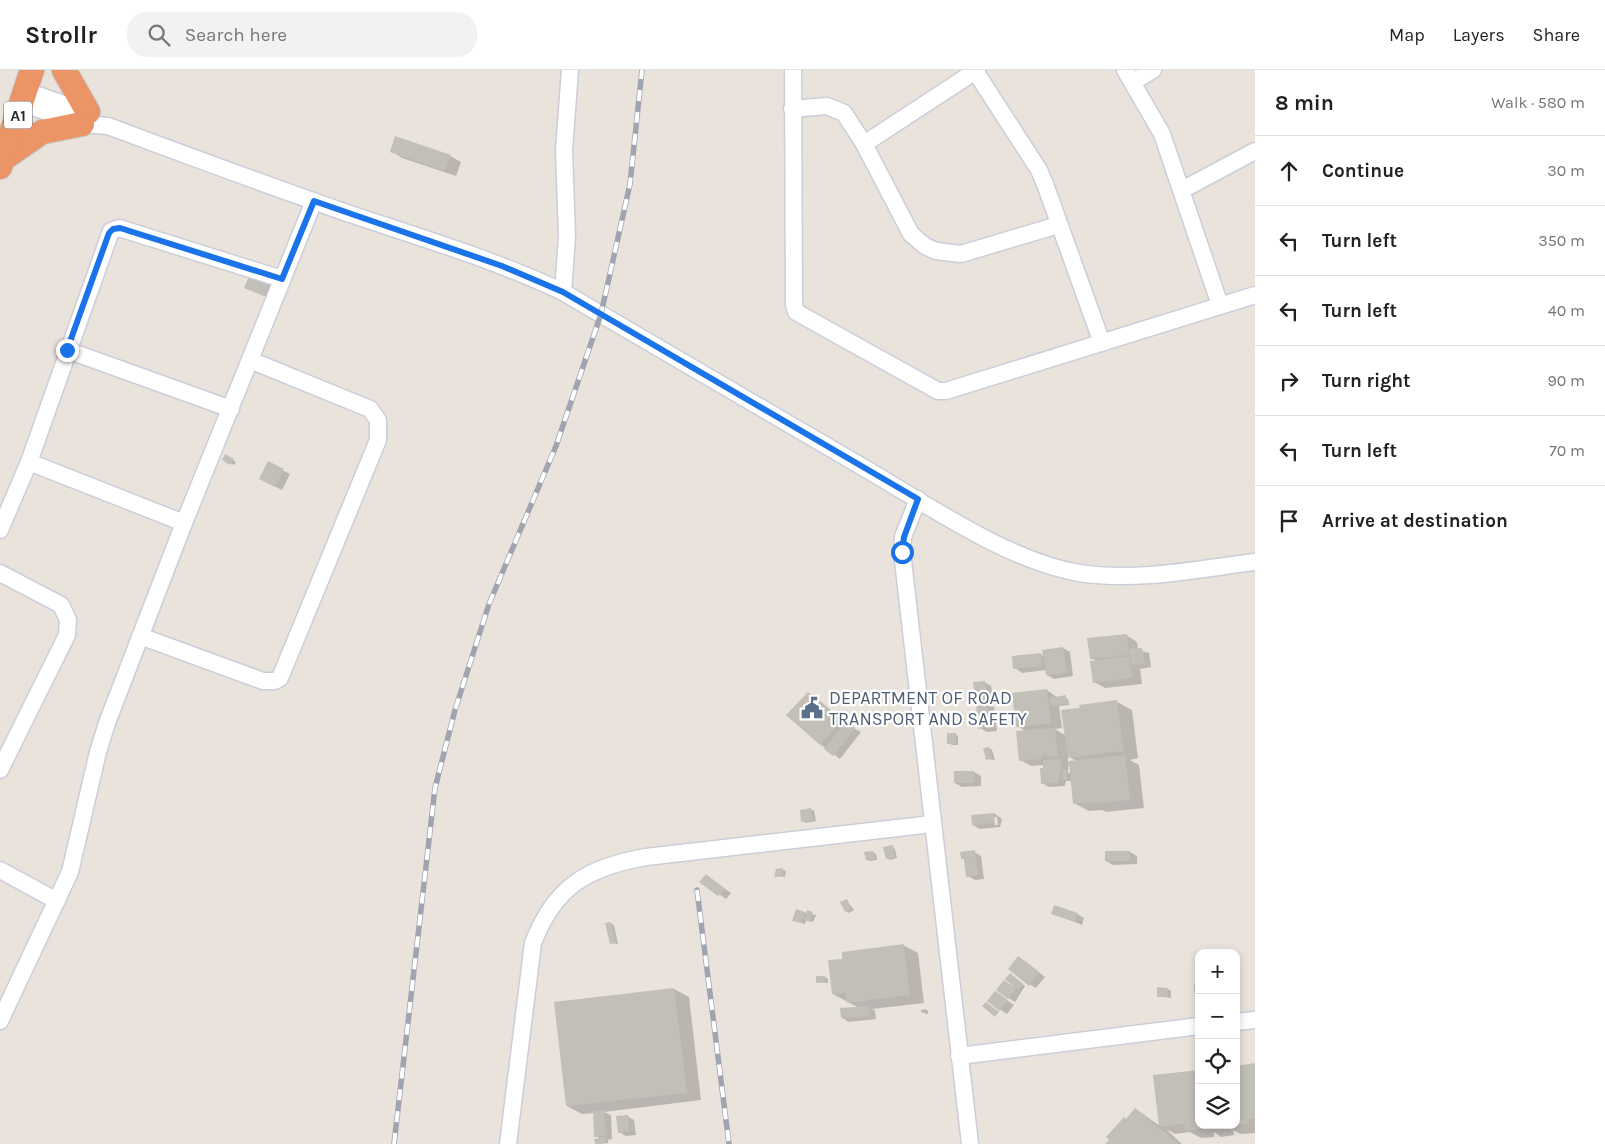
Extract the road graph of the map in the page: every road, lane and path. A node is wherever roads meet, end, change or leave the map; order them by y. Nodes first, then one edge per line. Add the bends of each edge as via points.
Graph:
1 (64, 70) edge
2 (570, 70) edge
3 (793, 70) edge
4 (976, 70) edge
5 (1153, 70) edge
6 (1129, 76) edge
7 (26, 88) edge
8 (792, 109) junction
9 (85, 118) junction
10 (864, 144) junction
11 (1255, 150) edge
12 (1, 163) edge
13 (1182, 190) junction
14 (314, 201) junction
15 (1058, 225) junction
16 (282, 279) junction
17 (563, 292) junction
18 (1255, 295) edge
19 (1220, 305) junction
20 (1102, 343) junction
21 (67, 350) junction
22 (250, 360) junction
23 (231, 409) junction
24 (29, 462) junction
25 (918, 499) junction
26 (184, 523) junction
27 (0, 530) edge
28 (1255, 562) edge
29 (0, 573) edge
30 (140, 636) junction
31 (0, 770) edge
32 (932, 824) junction
33 (0, 870) edge
34 (57, 901) junction
35 (1255, 1020) edge
36 (0, 1021) edge
37 (1240, 1022) edge
38 (1195, 1026) edge
39 (959, 1056) junction
40 (508, 1144) edge
41 (970, 1144) edge

1 - 9 highway
2 - 17 street via 564,150 567,236
3 - 8 street
4 - 10 street
4 - 15 street via 1039,170
5 - 6 street
6 - 13 street via 1160,128
7 - 9 street
7 - 12 highway, A1
8 - 10 street via 827,106 839,110 849,119
8 - 20 street via 794,304 798,315 941,392
9 - 12 highway via 42,132
9 - 14 street
10 - 15 street via 911,234 936,251 961,254
11 - 13 street
13 - 19 street
14 - 16 street
14 - 17 street via 509,268
15 - 20 street
16 - 21 street via 120,228 113,229
16 - 22 street
17 - 25 street
18 - 19 street
19 - 20 street
21 - 23 street
21 - 24 street
22 - 23 street
22 - 30 street via 370,409 378,420 380,433 371,458 280,678 263,681
23 - 26 street
24 - 26 street
24 - 27 street
25 - 28 street via 1023,556 1080,573 1135,576
25 - 32 street via 902,552
26 - 30 street
29 - 31 street via 61,605 69,623 67,634
30 - 34 street via 98,752 71,866
32 - 39 street
32 - 40 street via 646,856 593,870 572,884 546,912 533,943
33 - 34 street
34 - 36 street
35 - 37 street
38 - 39 street
39 - 41 street

